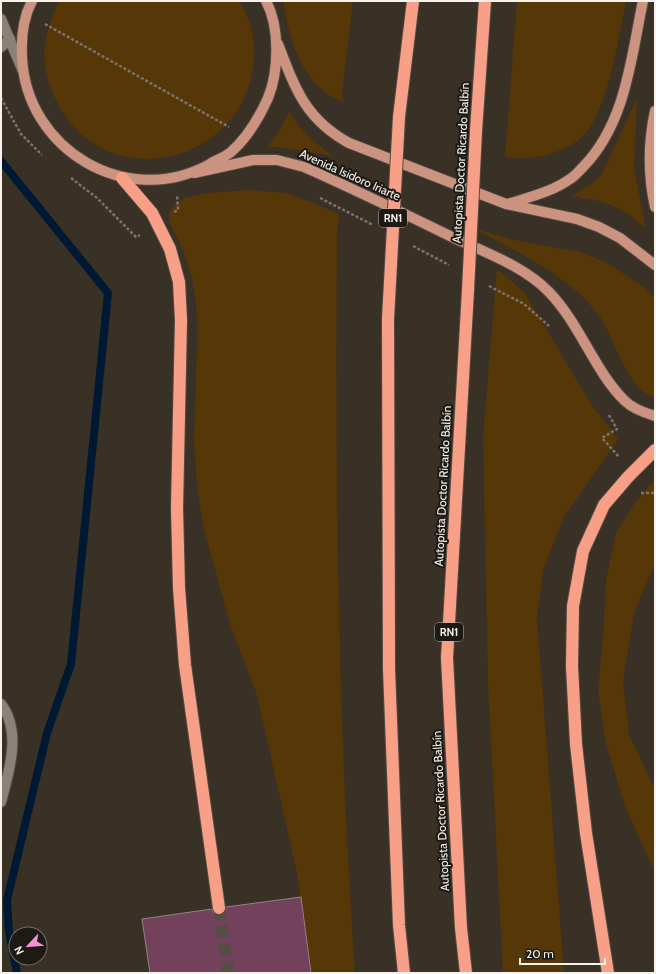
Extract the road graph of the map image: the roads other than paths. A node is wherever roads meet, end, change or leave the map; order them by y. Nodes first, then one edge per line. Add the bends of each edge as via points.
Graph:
1 (32, 1) edge
2 (266, 1) edge
3 (413, 1) edge
4 (485, 1) edge
5 (643, 1) edge
6 (1, 19) edge
7 (10, 39) junction
8 (277, 42) junction
9 (1, 47) edge
10 (23, 72) junction
11 (655, 111) edge
12 (194, 173) junction
13 (122, 178) junction
14 (506, 204) junction
15 (655, 207) edge
16 (655, 265) edge
17 (655, 416) edge
18 (655, 450) edge
19 (1, 704) edge
20 (1, 802) edge
21 (219, 908) tunnel mouth
22 (404, 973) edge
23 (466, 973) edge
24 (608, 973) edge

1 - 10 main road, Avenida Isidoro Iriarte via 22,39
2 - 8 main road
3 - 22 highway, RN1, bridge via 399,117 388,320 389,670 399,917
4 - 23 highway, Autopista Doctor Ricardo Balbín / RN1, bridge via 447,658 461,928
5 - 14 main road via 624,94 611,127 592,157 571,179 546,192
6 - 7 street
7 - 9 street
7 - 10 street
8 - 12 main road via 274,84 257,121 230,152
8 - 14 main road via 298,93 317,119 333,134 349,143
10 - 13 main road, Avenida Isidoro Iriarte via 34,109 56,140 86,164
11 - 15 main road via 650,170
12 - 13 main road, Avenida Isidoro Iriarte via 158,180
12 - 17 main road, Avenida Isidoro Iriarte via 253,160 277,160 304,167 497,258 529,276 548,292 570,318 615,390 626,402
13 - 21 highway via 152,213 170,249 179,282 179,588 185,665
14 - 16 main road via 577,219 599,227 620,238
18 - 24 highway via 604,505 583,551 573,606 572,666 576,744 586,833
19 - 20 street via 13,730 9,771

